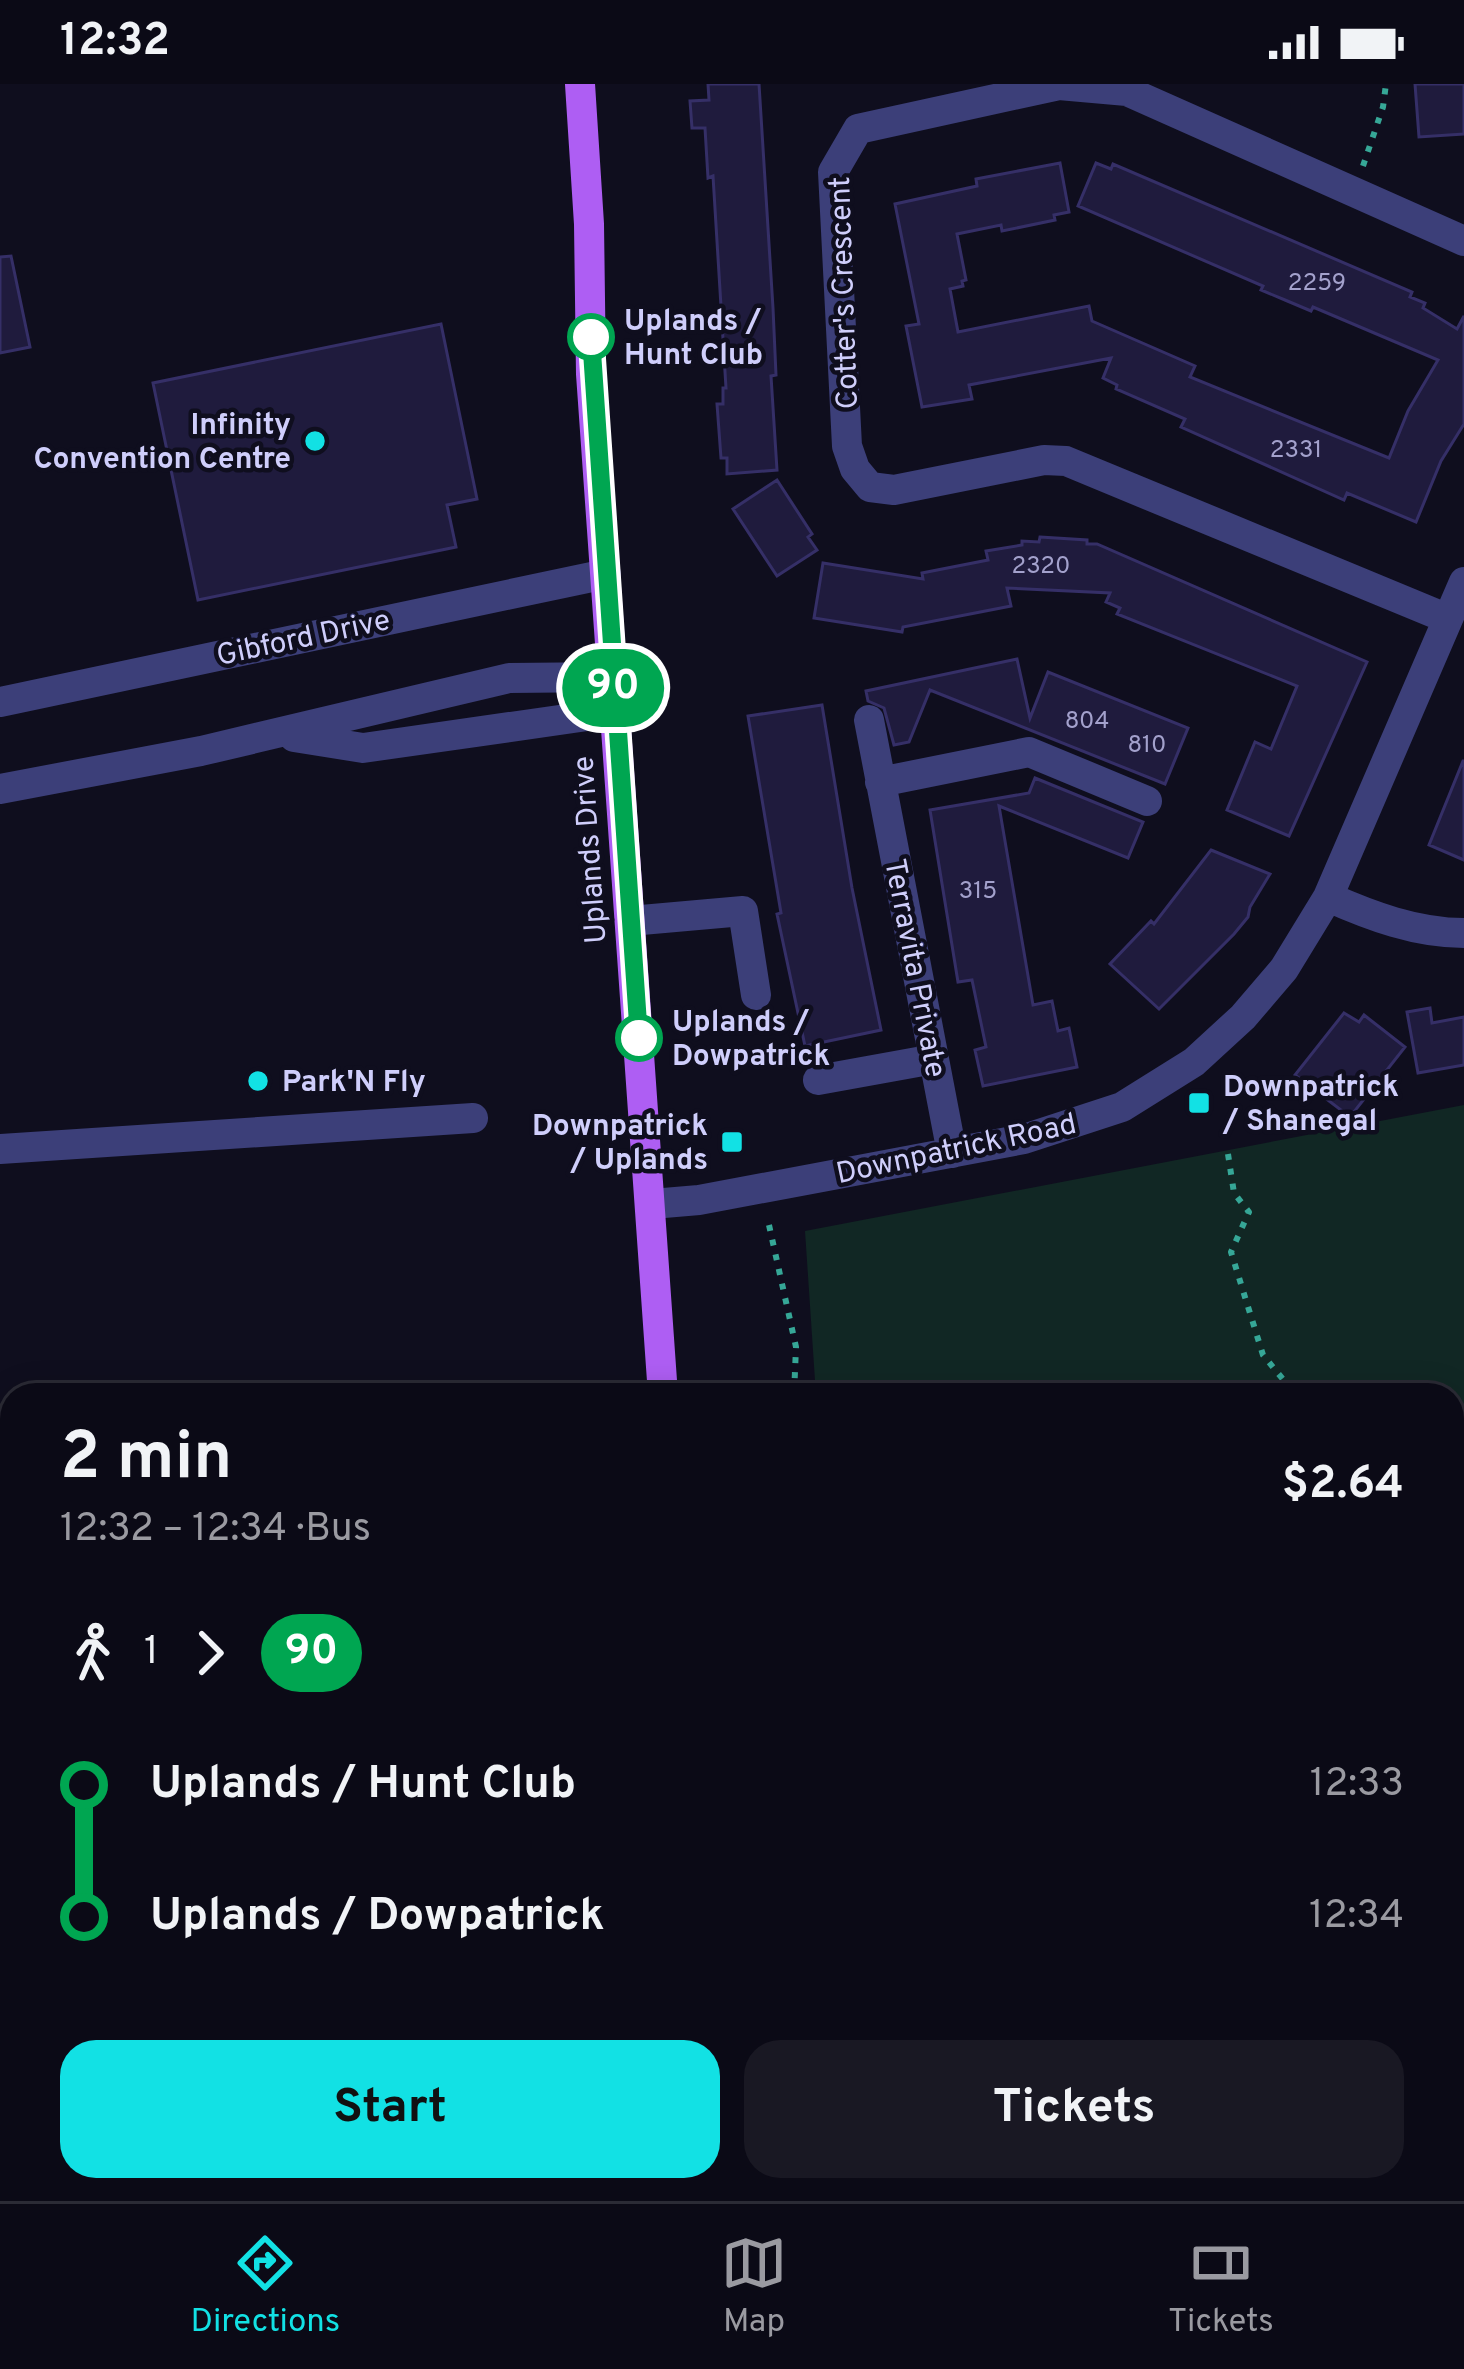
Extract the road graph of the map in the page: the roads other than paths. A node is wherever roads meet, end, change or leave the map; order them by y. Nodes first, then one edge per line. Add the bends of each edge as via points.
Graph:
1 (580, 84) edge
2 (1464, 241) edge
3 (606, 574) junction
4 (1464, 581) edge
5 (1446, 618) junction
6 (613, 677) junction
7 (0, 702) edge
8 (615, 712) junction
9 (869, 720) dead end
10 (278, 734) junction
11 (880, 782) junction
12 (0, 790) edge
13 (1147, 801) dead end
14 (1328, 897) junction
15 (631, 921) junction
16 (1464, 933) edge
17 (756, 995) dead end
18 (934, 1059) junction
19 (818, 1080) dead end
20 (473, 1118) dead end
21 (0, 1149) edge
22 (952, 1153) junction
23 (652, 1204) junction
24 (662, 1383) edge

1 - 3 main road, Uplands Drive
2 - 5 street, Cotter's Crescent via 1127,91 1060,85 858,129 833,172 847,446 870,487 894,490 1066,461
3 - 6 main road, Uplands Drive
3 - 7 street, Gibford Drive
4 - 5 street, Downpatrick Road
5 - 14 street, Downpatrick Road
6 - 8 main road, Uplands Drive
6 - 10 street via 509,678
8 - 10 street via 363,748
8 - 15 main road, Uplands Drive
9 - 11 street, Terravita Private
10 - 12 street
11 - 13 street via 1029,752
11 - 18 street, Terravita Private
14 - 16 street via 1376,918
14 - 22 street, Downpatrick Road via 1243,1017 1159,1087 1078,1123
15 - 17 street via 743,911
15 - 23 main road, Uplands Drive
18 - 19 street
18 - 22 street, Terravita Private
20 - 21 street
22 - 23 street, Downpatrick Road
23 - 24 main road, Uplands Drive

